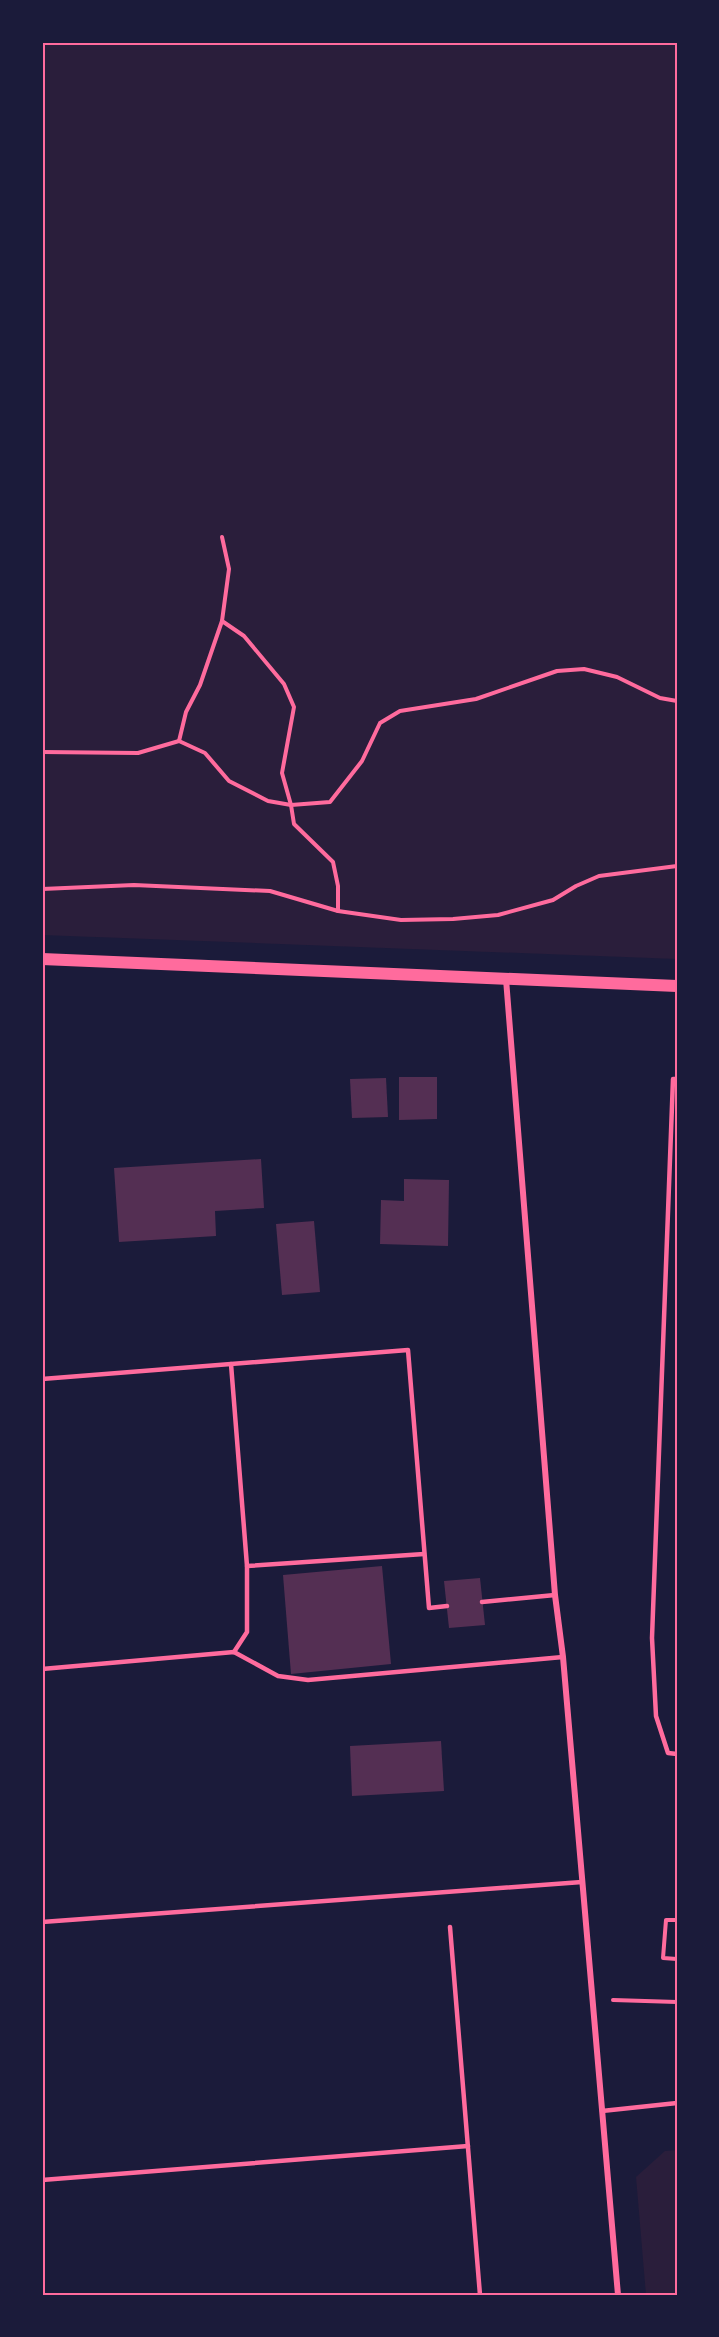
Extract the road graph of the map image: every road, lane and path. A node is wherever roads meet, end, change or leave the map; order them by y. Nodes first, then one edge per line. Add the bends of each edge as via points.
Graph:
1 (222, 537) dead end
2 (222, 621) junction
3 (677, 701) edge
4 (179, 741) junction
5 (42, 752) edge
6 (291, 806) junction
7 (677, 866) edge
8 (42, 890) edge
9 (338, 911) junction
10 (42, 959) edge
11 (506, 979) junction
12 (677, 986) edge
13 (677, 1079) edge
14 (231, 1364) junction
15 (42, 1379) edge
16 (424, 1554) junction
17 (247, 1566) junction
18 (555, 1595) junction
19 (482, 1602) dead end
20 (447, 1606) dead end
21 (234, 1652) junction
22 (563, 1657) junction
23 (42, 1669) edge
24 (677, 1754) edge
25 (582, 1882) junction
26 (677, 1920) edge
27 (42, 1922) edge
28 (450, 1927) dead end
29 (677, 1959) edge
30 (612, 2000) dead end
31 (677, 2002) edge
32 (677, 2103) edge
33 (602, 2111) junction
34 (468, 2146) junction
35 (42, 2180) edge
36 (480, 2295) edge
37 (618, 2295) edge

1 - 2 path via 229,569
2 - 4 path via 200,685 186,712
2 - 6 path via 244,636 284,684 294,706 282,773
3 - 6 path via 660,698 617,677 584,669 557,671 476,699 400,711 380,723 362,761 330,802
4 - 5 path via 138,753
4 - 6 path via 205,753 229,781 268,801
6 - 9 path via 294,824 333,862
7 - 9 path via 599,876 553,900 498,915 401,920
8 - 9 path via 134,885 270,891
10 - 11 main road
11 - 12 main road
11 - 18 street
13 - 24 lane via 673,1079 652,1638 656,1716 668,1753
14 - 15 lane
14 - 16 lane via 408,1350
14 - 17 lane
16 - 17 lane
16 - 20 lane via 429,1608
17 - 21 lane via 247,1632
18 - 19 lane
18 - 22 street
21 - 22 lane via 278,1676 308,1680
21 - 23 lane
22 - 25 street
25 - 27 lane
25 - 33 street
26 - 29 path via 666,1920 663,1958
28 - 34 lane
30 - 31 path
32 - 33 lane
33 - 37 street
34 - 35 lane
34 - 36 lane

